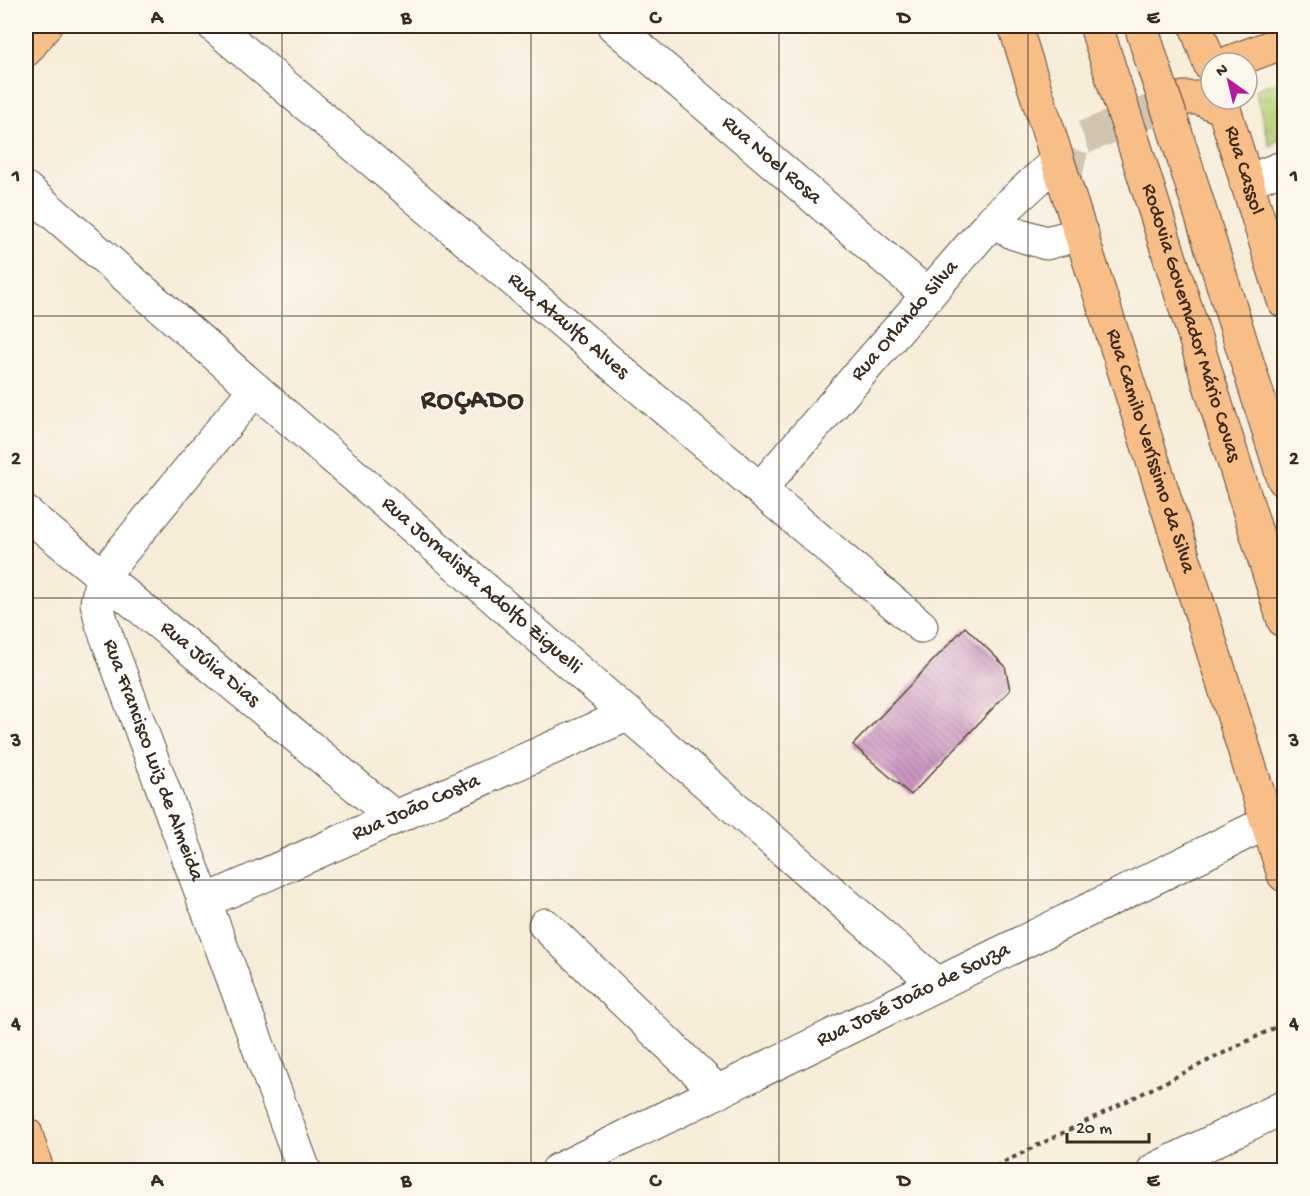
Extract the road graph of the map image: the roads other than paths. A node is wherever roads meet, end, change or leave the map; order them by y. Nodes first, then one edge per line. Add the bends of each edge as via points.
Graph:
1 (45, 26) edge
2 (214, 26) edge
3 (614, 26) edge
4 (1015, 26) edge
5 (1096, 26) edge
6 (1141, 26) edge
7 (1196, 26) edge
8 (1284, 42) edge
9 (26, 50) edge
10 (1205, 51) edge
11 (1259, 51) edge
12 (1199, 102) edge
13 (1177, 108) junction
14 (1225, 111) edge
15 (1057, 161) junction
16 (1284, 167) edge
17 (1246, 182) junction
18 (26, 189) edge
19 (993, 220) junction
20 (1082, 234) junction
21 (928, 295) junction
22 (1284, 301) edge
23 (255, 388) junction
24 (1284, 480) edge
25 (760, 489) junction
26 (26, 513) edge
27 (102, 576) junction
28 (1284, 621) edge
29 (921, 626) dead end
30 (628, 714) junction
31 (394, 818) junction
32 (1268, 822) junction
33 (1284, 874) edge
34 (204, 902) junction
35 (545, 925) dead end
36 (937, 984) junction
37 (718, 1092) junction
38 (1284, 1107) edge
39 (26, 1134) edge
40 (37, 1170) edge
41 (304, 1170) edge
42 (558, 1170) edge
43 (1154, 1170) edge

1 - 9 main road
2 - 25 street, Rua Ataulfo Alves
3 - 21 street, Rua Noel Rosa
4 - 15 main road, Rua Camilo Veríssimo da Silva
5 - 28 main road, Rodovia Governador Mário Covas, bridge
6 - 13 main road, Rodovia Governador Mário Covas, bridge via 1155,71
7 - 10 main road
8 - 11 main road
12 - 13 main road, Rua Cassol
13 - 24 main road, Rodovia Governador Mário Covas
14 - 17 main road, Rua Cassol
15 - 19 street, Rua Orlando Silva
15 - 20 main road, Rua Camilo Veríssimo da Silva
16 - 17 street
17 - 22 main road, Rua Cassol
18 - 23 street, Rua Jornalista Adolfo Ziguelli
19 - 20 street via 1014,233 1046,243
19 - 21 street, Rua Orlando Silva
20 - 32 main road, Rua Camilo Veríssimo da Silva
21 - 25 street, Rua Orlando Silva
23 - 27 street
23 - 30 street, Rua Jornalista Adolfo Ziguelli
25 - 29 street, Rua Ataulfo Alves
26 - 27 street, Rua Júlia Dias
27 - 31 street, Rua Júlia Dias
27 - 34 street, Rua Francisco Luiz de Almeida via 97,603 102,624
30 - 31 street, Rua João Costa
30 - 36 street, Rua Jornalista Adolfo Ziguelli
31 - 34 street, Rua João Costa
32 - 33 main road, Rua Camilo Veríssimo da Silva
32 - 36 street, Rua José João de Souza
34 - 41 street, Rua Francisco Luiz de Almeida
35 - 37 street
36 - 37 street, Rua José João de Souza
37 - 42 street, Rua José João de Souza
38 - 43 street
39 - 40 main road

